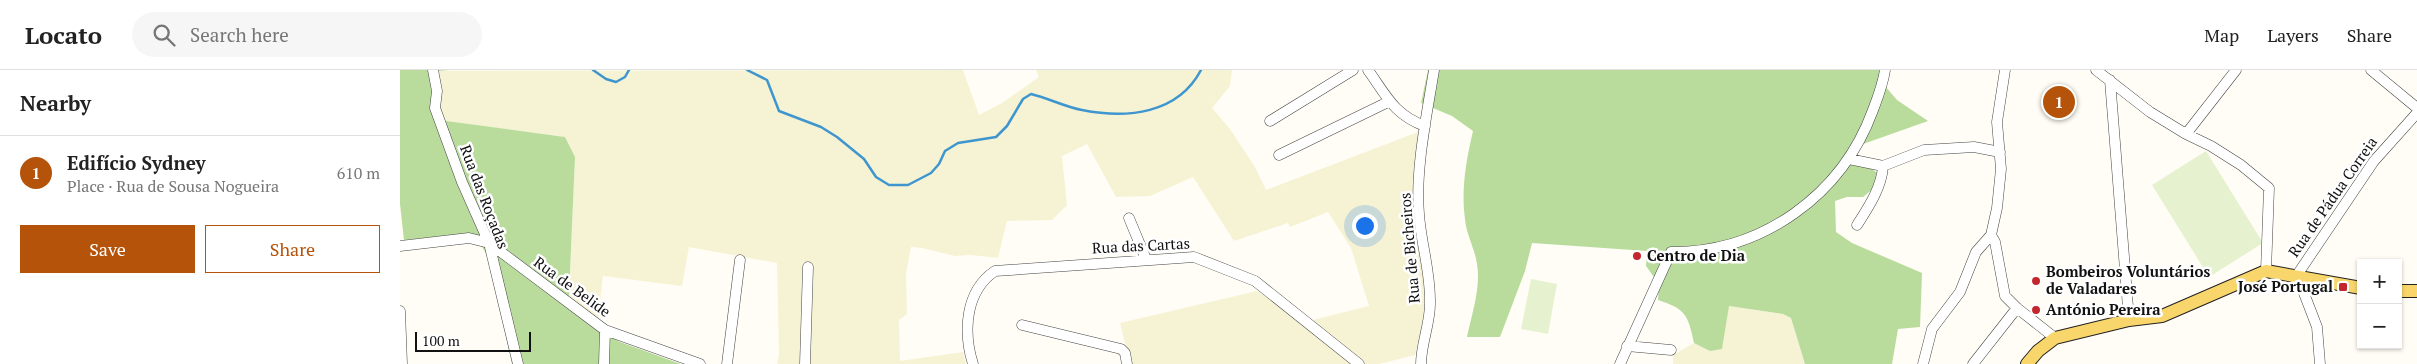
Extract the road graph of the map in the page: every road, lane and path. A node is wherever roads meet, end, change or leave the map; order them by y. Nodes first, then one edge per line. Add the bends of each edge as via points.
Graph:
1 (433, 70) edge
2 (1352, 70) edge
3 (1368, 70) edge
4 (1434, 70) edge
5 (1885, 70) edge
6 (2005, 70) edge
7 (2096, 70) edge
8 (2236, 70) edge
9 (2371, 70) edge
10 (2110, 80) junction
11 (1388, 102) junction
12 (2417, 108) edge
13 (2417, 113) edge
14 (1270, 121) dead end
15 (1425, 126) junction
16 (2186, 134) junction
17 (2000, 152) junction
18 (1279, 155) dead end
19 (1849, 159) junction
20 (1883, 166) junction
21 (1128, 218) dead end
22 (1857, 225) dead end
23 (1991, 235) junction
24 (489, 243) junction
25 (400, 246) edge
26 (1146, 259) junction
27 (740, 260) dead end
28 (808, 267) dead end
29 (2266, 271) junction
30 (2297, 275) junction
31 (2357, 287) edge
32 (2402, 291) edge
33 (2417, 291) edge
34 (2017, 308) junction
35 (400, 312) edge
36 (2129, 320) junction
37 (1022, 326) dead end
38 (605, 330) junction
39 (2055, 338) junction
40 (1627, 346) junction
41 (1671, 350) dead end
42 (402, 364) edge
43 (518, 364) edge
44 (604, 364) edge
45 (700, 364) edge
46 (727, 364) edge
47 (805, 364) edge
48 (973, 364) edge
49 (1127, 364) edge
50 (1359, 364) edge
51 (1421, 364) edge
52 (1620, 364) edge
53 (1923, 364) edge
54 (1972, 364) edge
55 (2027, 364) edge
56 (2320, 364) edge

1 - 24 street, Rua das Roçadas via 438,118
2 - 14 street
3 - 11 street
4 - 15 street, Rua de Bicheiros
5 - 19 street via 1871,115
6 - 17 street via 1997,122
7 - 10 street
8 - 16 street
9 - 12 street
10 - 16 street via 2150,112
10 - 36 street
11 - 15 street via 1409,121
11 - 18 street
13 - 30 street, Rua de Pádua Correia via 2374,161
15 - 51 street, Rua de Bicheiros via 1419,213 1430,283 1430,307
16 - 29 street via 2226,155 2269,188
17 - 20 street via 1974,148 1924,150
17 - 23 street via 1997,208
19 - 20 street
19 - 40 street via 1817,197 1754,236 1710,250 1671,252
20 - 22 street via 1883,176
21 - 26 street
23 - 34 street via 2005,296
23 - 53 street via 1976,252 1960,292 1932,329
24 - 25 street via 469,238
24 - 38 street, Rua de Belide
24 - 43 street, Rua das Roçadas
26 - 48 street, Rua das Cartas via 995,271 984,279 972,301 966,324
26 - 50 street, Rua das Cartas via 1194,257 1255,281
27 - 46 street
28 - 47 street
29 - 30 main road
29 - 36 main road via 2162,316
30 - 31 main road
30 - 56 street, Rua de Pádua Correia via 2317,327
32 - 33 main road
34 - 39 street
34 - 54 street
35 - 42 street
36 - 39 main road
37 - 49 street via 1121,349
38 - 44 street
38 - 45 street, Rua de Belide
39 - 55 main road
40 - 41 street
40 - 52 street

